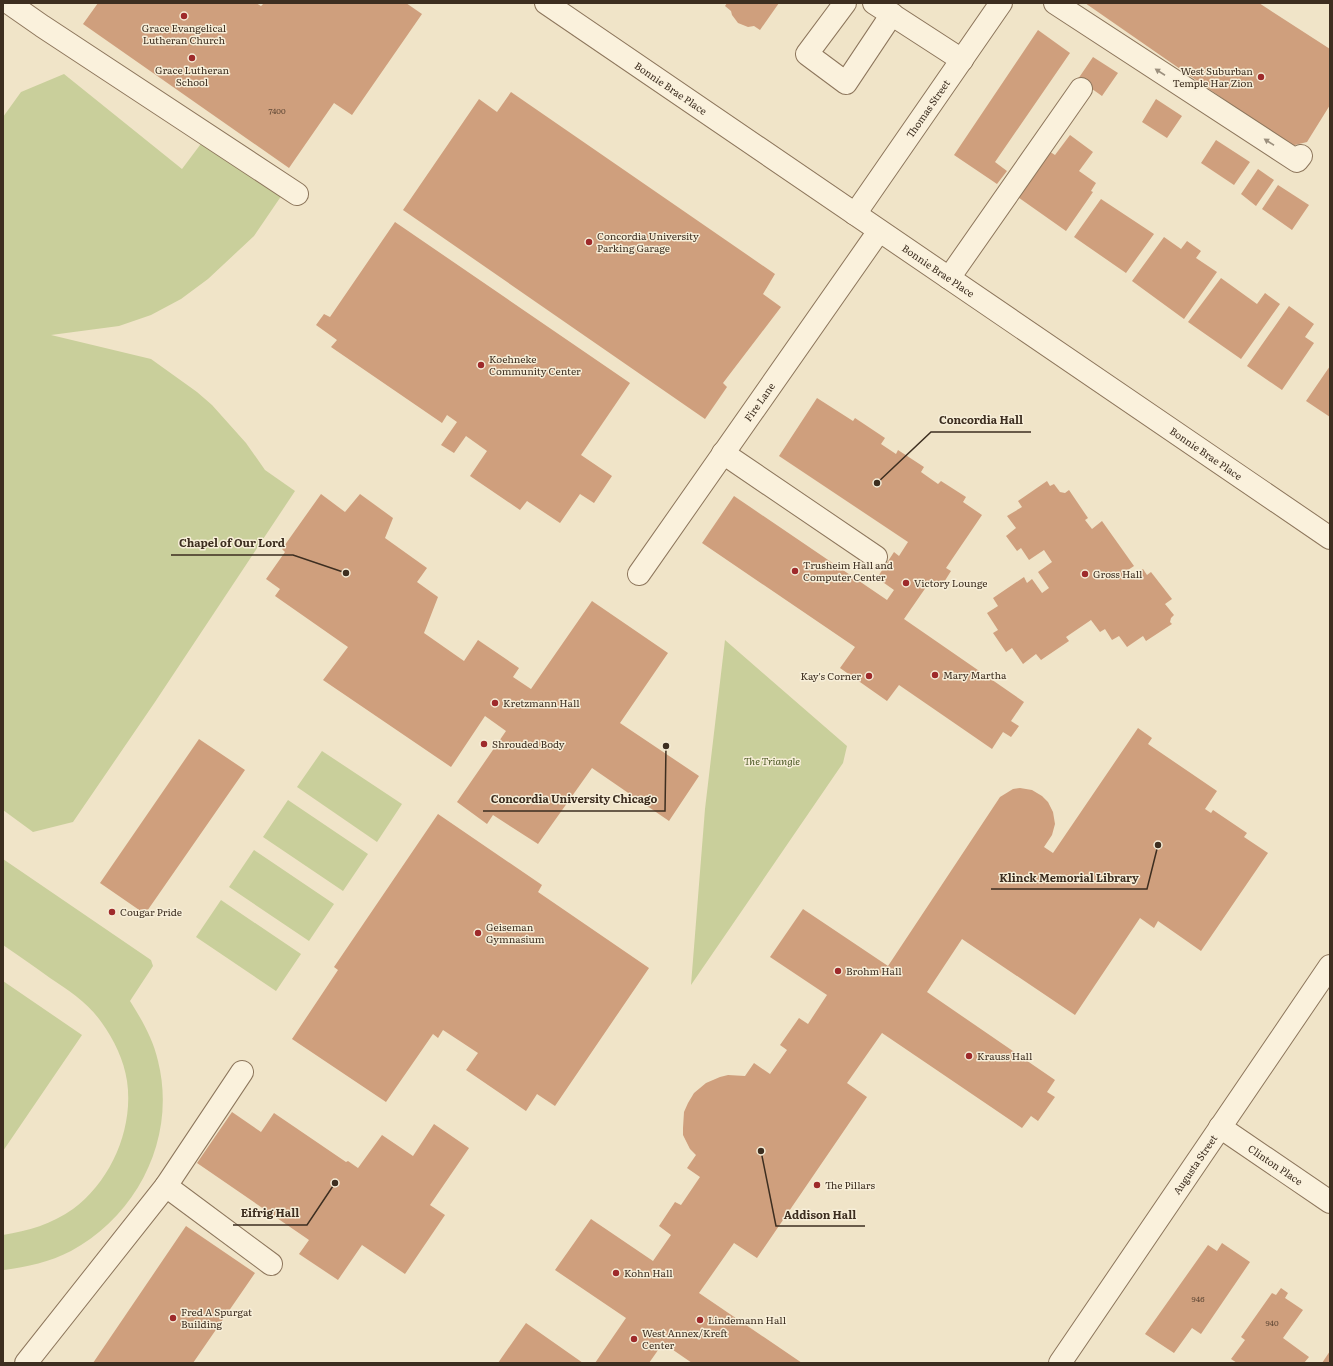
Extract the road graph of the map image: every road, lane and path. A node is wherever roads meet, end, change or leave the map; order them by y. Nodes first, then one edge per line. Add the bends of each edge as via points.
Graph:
1 (8, 3) edge
2 (546, 3) edge
3 (844, 3) edge
4 (1001, 3) edge
5 (1055, 3) edge
6 (883, 9) edge
7 (3, 10) edge
8 (962, 60) junction
9 (1081, 89) dead end
10 (1301, 156) dead end
11 (297, 194) dead end
12 (856, 214) junction
13 (880, 231) junction
14 (949, 278) junction
15 (723, 453) junction
16 (1330, 538) edge
17 (876, 557) dead end
18 (639, 574) dead end
19 (1330, 966) edge
20 (242, 1072) dead end
21 (1220, 1127) junction
22 (166, 1186) junction
23 (1330, 1202) edge
24 (271, 1264) dead end
25 (26, 1363) edge
26 (1060, 1363) edge

1 - 7 street
1 - 11 street
2 - 12 street, Bonnie Brae Place
3 - 6 street via 808,54 846,83
4 - 8 street, Thomas Street
10 -> 5 street via 1297,161
6 - 8 street
8 - 12 street, Thomas Street
9 - 14 street
12 - 13 street, Bonnie Brae Place
13 - 14 street, Bonnie Brae Place
13 - 15 street, Fire Lane
14 - 16 street, Bonnie Brae Place
15 - 17 street
15 - 18 street, Fire Lane
19 - 21 street, Augusta Street
20 - 22 street
21 - 23 street, Clinton Place
21 - 26 street, Augusta Street
22 - 24 street
22 - 25 street

